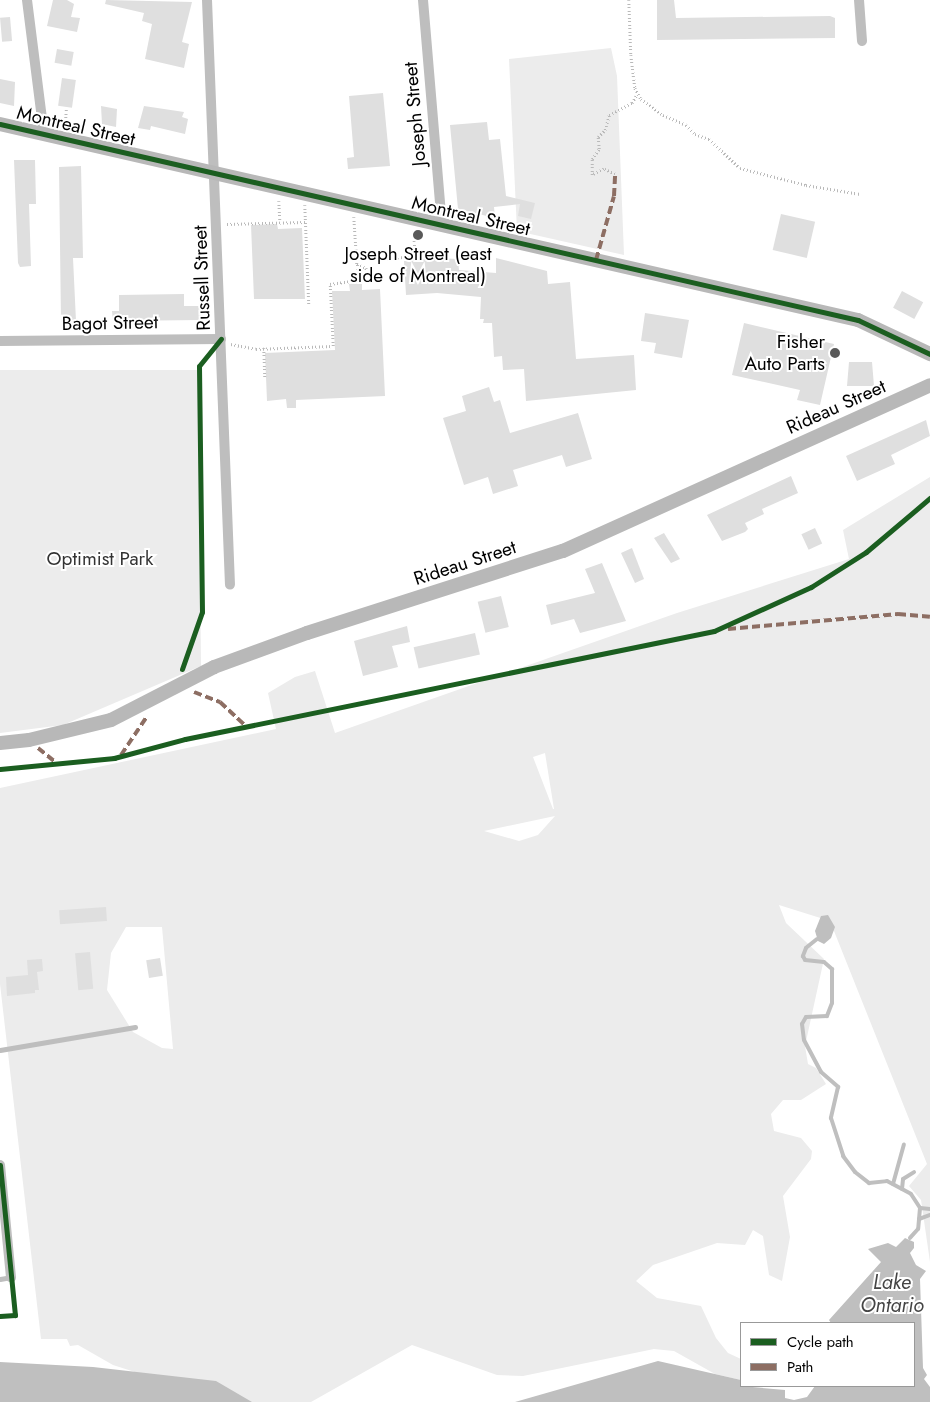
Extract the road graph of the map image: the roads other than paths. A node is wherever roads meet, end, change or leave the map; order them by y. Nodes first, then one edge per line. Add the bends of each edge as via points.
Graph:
1 (27, 0) edge
2 (208, 0) edge
3 (423, 0) edge
4 (859, 0) edge
5 (862, 41) dead end
6 (0, 124) edge
7 (44, 134) junction
8 (216, 174) junction
9 (442, 225) junction
10 (221, 341) junction
11 (0, 342) edge
12 (930, 354) edge
13 (930, 385) edge
14 (230, 584) dead end
15 (0, 743) edge
16 (135, 1027) dead end
17 (0, 1050) edge
18 (0, 1165) edge
19 (11, 1278) joint
20 (0, 1279) edge

1 - 7 street
2 - 8 street, Russell Street
3 - 9 street, Joseph Street
4 - 5 street
6 - 7 street, Montreal Street
7 - 8 street, Montreal Street
8 - 9 street, Montreal Street
8 - 10 street, Russell Street
9 - 12 street, Montreal Street via 858,320
10 - 11 street, Bagot Street
10 - 14 street, Russell Street
13 - 15 street, Rideau Street via 564,551 307,633 214,667 111,720 38,738
16 - 17 lane
18 - 19 street
19 - 20 lane

